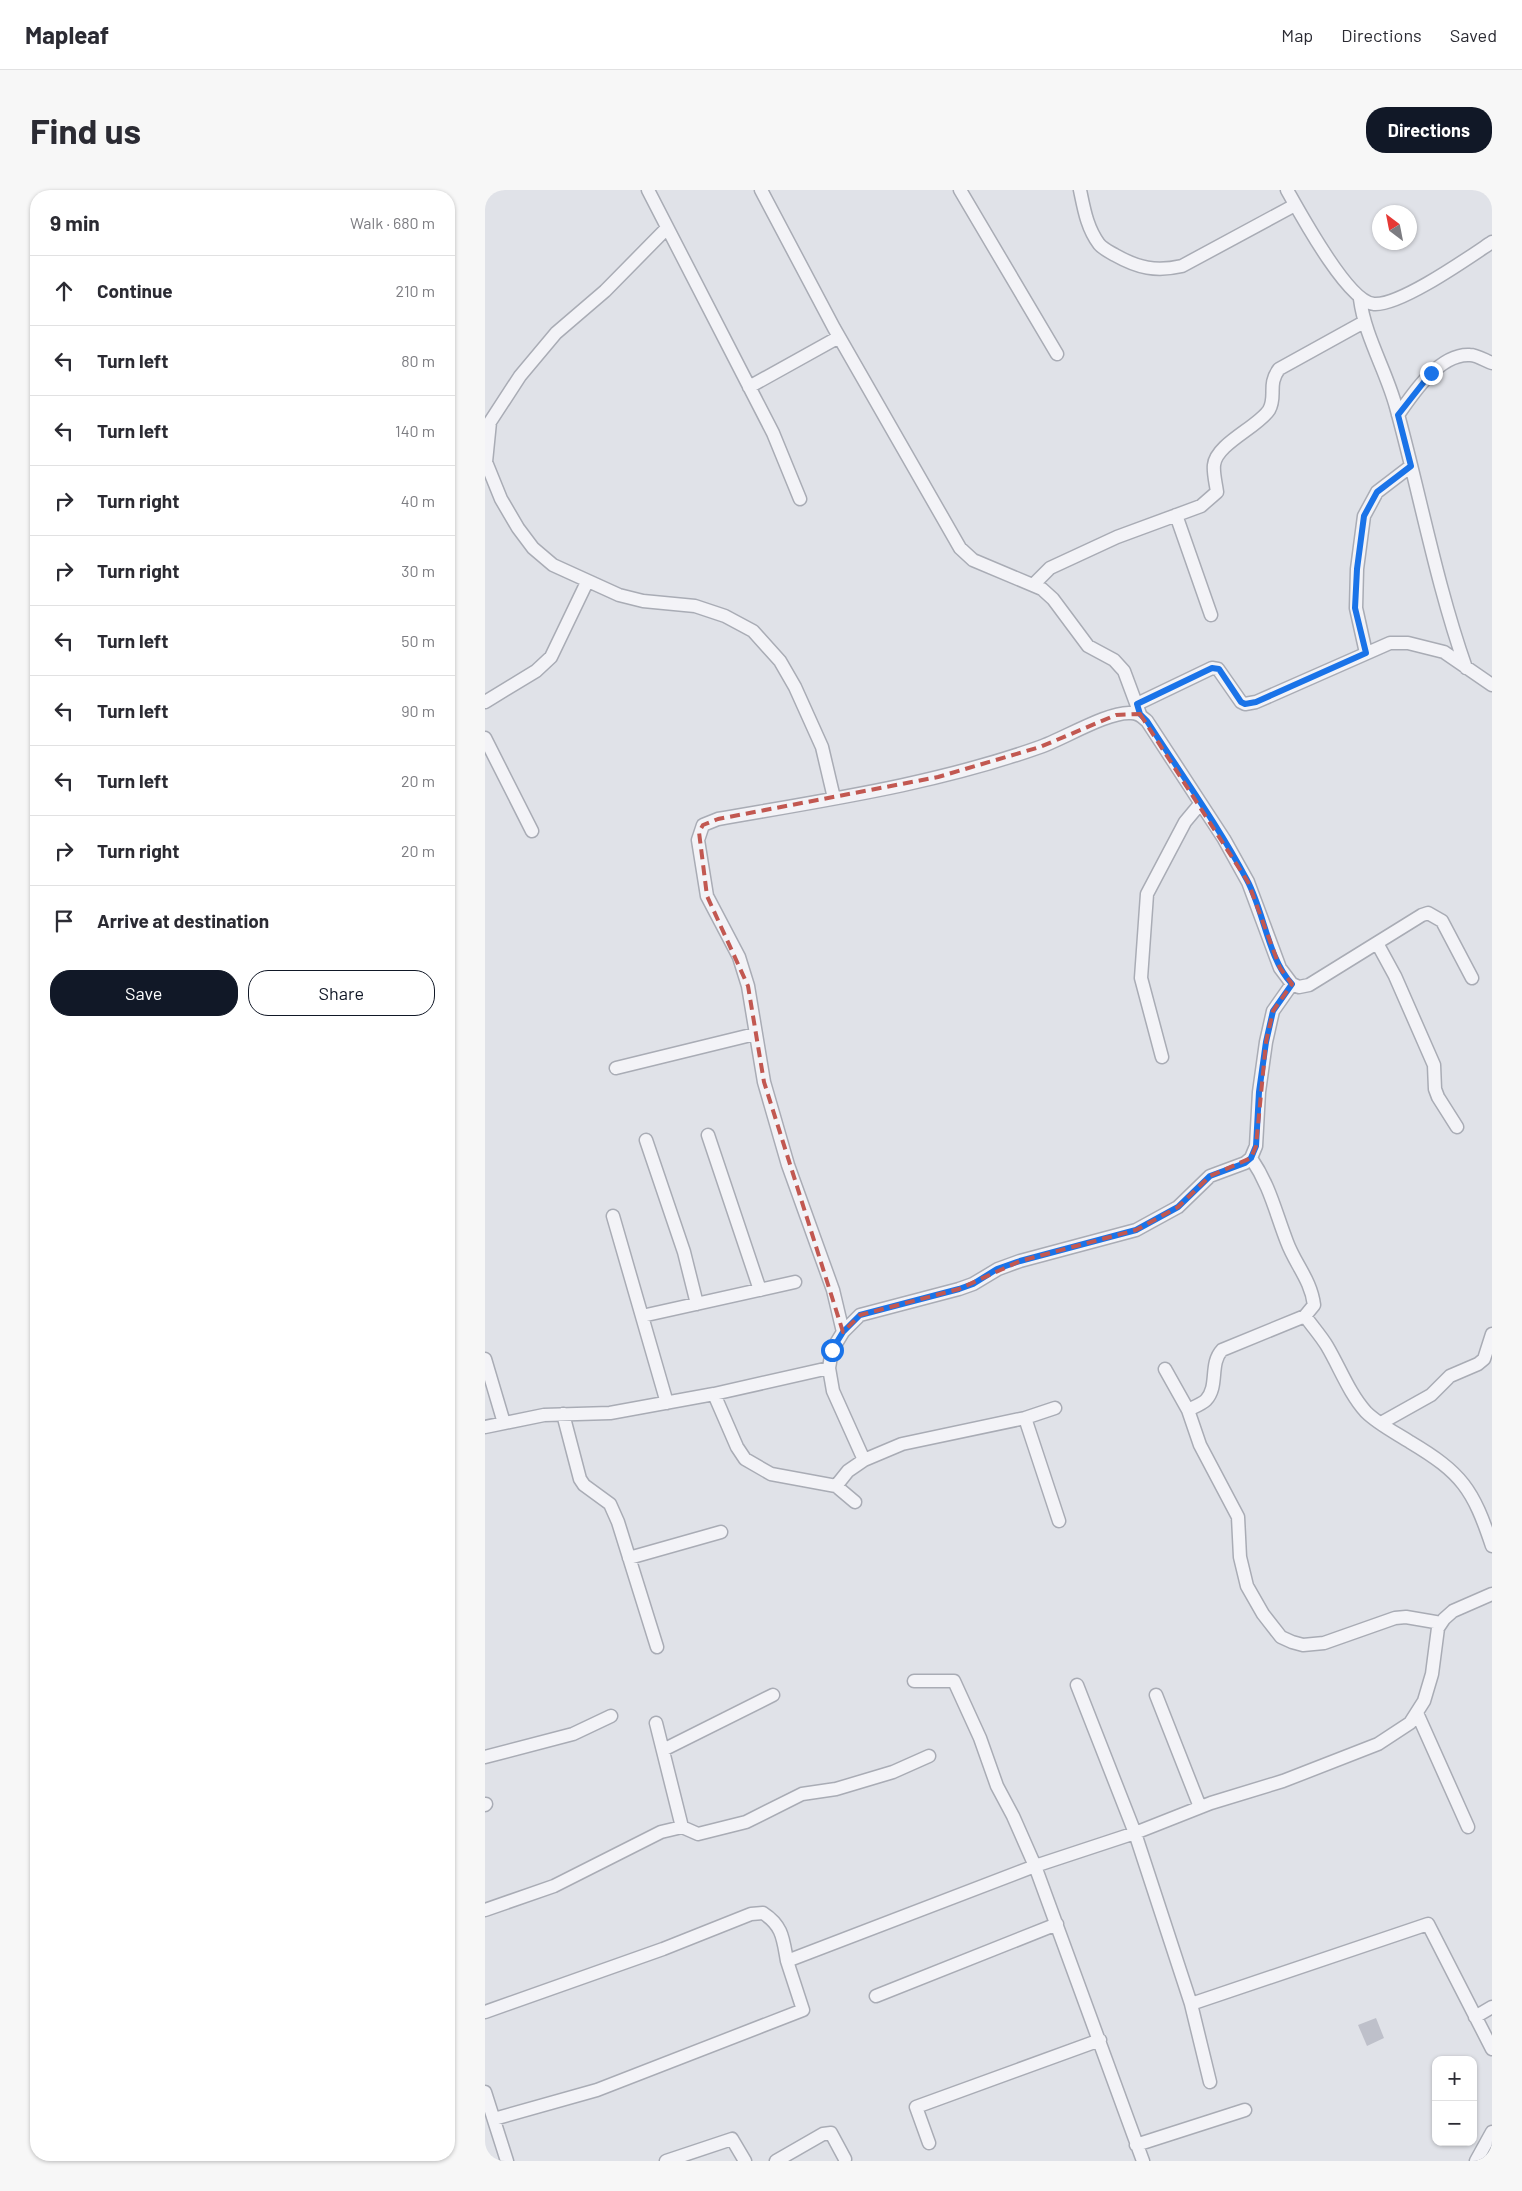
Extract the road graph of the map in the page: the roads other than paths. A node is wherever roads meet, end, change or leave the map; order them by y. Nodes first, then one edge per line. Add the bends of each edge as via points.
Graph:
1 (648, 190) edge
2 (761, 190) edge
3 (960, 190) edge
4 (1080, 190) edge
5 (1287, 190) edge
6 (1295, 205) junction
7 (667, 228) junction
8 (1492, 242) edge
9 (1360, 299) junction
10 (1363, 322) junction
11 (839, 337) junction
12 (1057, 354) dead end
13 (1492, 363) edge
14 (749, 387) junction
15 (1398, 415) junction
16 (1411, 466) junction
17 (800, 499) dead end
18 (1176, 515) junction
19 (587, 582) junction
20 (1033, 585) junction
21 (1211, 615) dead end
22 (1366, 653) junction
23 (1466, 668) junction
24 (1492, 685) edge
25 (485, 702) edge
26 (1139, 709) junction
27 (485, 738) edge
28 (835, 798) junction
29 (1200, 804) junction
30 (532, 831) dead end
31 (1377, 943) junction
32 (1471, 978) dead end
33 (1292, 984) junction
34 (755, 1034) junction
35 (1162, 1057) dead end
36 (616, 1068) dead end
37 (1457, 1127) dead end
38 (708, 1136) dead end
39 (646, 1140) dead end
40 (1251, 1158) junction
41 (613, 1216) dead end
42 (795, 1282) dead end
43 (760, 1290) junction
44 (697, 1304) junction
45 (642, 1316) junction
46 (1305, 1316) junction
47 (843, 1332) junction
48 (1492, 1334) edge
49 (485, 1359) edge
50 (829, 1368) junction
51 (1165, 1369) dead end
52 (714, 1394) junction
53 (667, 1403) junction
54 (1055, 1408) dead end
55 (1188, 1410) junction
56 (563, 1414) junction
57 (1025, 1418) junction
58 (505, 1423) junction
59 (1381, 1423) junction
60 (485, 1427) edge
61 (863, 1460) junction
62 (836, 1486) junction
63 (855, 1502) dead end
64 (1059, 1522) dead end
65 (721, 1532) dead end
66 (1492, 1546) edge
67 (629, 1558) junction
68 (1492, 1594) edge
69 (1441, 1623) junction
70 (657, 1647) dead end
71 (914, 1681) dead end
72 (1077, 1685) dead end
73 (773, 1695) dead end
74 (1156, 1695) dead end
75 (1417, 1713) junction
76 (611, 1716) dead end
77 (656, 1723) dead end
78 (663, 1750) junction
79 (929, 1756) dead end
80 (485, 1757) edge
81 (1200, 1807) junction
82 (682, 1827) junction
83 (1468, 1827) dead end
84 (1135, 1833) junction
85 (1035, 1866) junction
86 (485, 1910) edge
87 (1057, 1924) junction
88 (787, 1961) junction
89 (876, 1996) dead end
90 (1191, 2004) junction
91 (1492, 2007) edge
92 (485, 2012) edge
93 (1475, 2017) junction
94 (1100, 2040) junction
95 (1492, 2049) edge
96 (1210, 2082) dead end
97 (485, 2092) edge
98 (1245, 2110) dead end
99 (494, 2119) junction
100 (1492, 2132) edge
101 (929, 2143) dead end
102 (1136, 2144) junction
103 (845, 2159) dead end
104 (507, 2161) edge
105 (666, 2161) edge
106 (745, 2161) edge
107 (776, 2161) edge
108 (1143, 2161) edge
109 (1476, 2161) edge

1 - 7 street
2 - 11 street
3 - 12 street
4 - 6 street via 1085,216 1101,246 1130,264 1146,269 1165,270 1182,266
5 - 6 street
6 - 9 street
7 - 14 street
7 - 19 street via 605,291 557,333 520,376 490,422 486,462 501,499 518,528 533,548 553,565
8 - 9 street via 1393,301 1373,304
9 - 10 street
10 - 15 street
10 - 18 street via 1279,369 1272,378 1272,404 1266,413 1218,454 1214,464 1217,492 1201,506
11 - 14 street
11 - 20 street via 960,548 973,560
13 - 15 street via 1471,355 1452,359 1431,373
14 - 17 street via 773,433
15 - 16 street
16 - 22 street via 1377,492 1364,516 1355,608
16 - 23 street via 1449,620
18 - 20 street via 1049,568
18 - 21 street
19 - 25 street via 551,658 537,671
19 - 28 street via 643,601 695,606 725,616 753,631 780,661 795,687 821,747
20 - 26 street via 1053,599 1088,646 1119,665
22 - 23 street via 1391,643 1408,643 1444,652
22 - 26 street via 1245,704 1223,673 1212,668
23 - 24 street
26 - 28 street via 1116,715 1040,747 938,777
26 - 29 street
27 - 30 street
28 - 34 street via 718,819 703,825 699,832 707,896 749,986
29 - 33 street via 1248,882 1280,968
29 - 35 street via 1185,822 1147,894 1141,978
31 - 32 street via 1422,915 1433,914 1442,921
31 - 33 street via 1309,984 1299,987
31 - 37 street via 1434,1065 1438,1097
33 - 40 street via 1273,1011 1259,1092 1256,1146
34 - 36 street
34 - 47 street via 764,1082 785,1156 833,1290
38 - 43 street
39 - 44 street via 684,1252
40 - 46 street via 1272,1194 1287,1244 1310,1287 1314,1305
40 - 47 street via 1210,1176 1178,1207 1136,1230 1020,1261 959,1289 860,1315
41 - 45 street
42 - 43 street
43 - 44 street
44 - 45 street
45 - 53 street
46 - 55 street via 1222,1350 1216,1356 1210,1393 1205,1401
46 - 59 street via 1327,1345 1340,1372 1367,1412
47 - 50 street via 832,1350
48 - 59 street via 1484,1359 1478,1364 1450,1376 1431,1395
49 - 58 street
50 - 52 street
50 - 61 street via 833,1391
51 - 55 street
52 - 53 street
52 - 62 street via 745,1459 771,1474
53 - 56 street via 610,1413
54 - 57 street
55 - 69 street via 1200,1445 1238,1517 1247,1586 1281,1637 1303,1645 1324,1643 1395,1618
56 - 58 street
56 - 67 street via 580,1479 610,1504
57 - 61 street via 903,1444
57 - 64 street
58 - 60 street
59 - 66 street via 1431,1454 1470,1490
61 - 62 street
62 - 63 street
65 - 67 street
67 - 70 street
68 - 69 street via 1453,1611
69 - 75 street via 1432,1674
71 - 85 street via 954,1681 997,1786
72 - 84 street
73 - 78 street
74 - 81 street
75 - 81 street via 1410,1723 1378,1744 1283,1781
75 - 83 street
76 - 80 street via 573,1734
77 - 78 street
78 - 82 street
79 - 82 street via 893,1772 836,1789 802,1794 746,1822 698,1834
81 - 84 street
82 - 86 street via 661,1832 554,1886
84 - 85 street
84 - 90 street
85 - 87 street
85 - 88 street
87 - 89 street
87 - 94 street
88 - 92 street via 781,1932 775,1921 763,1913 751,1914 663,1950
88 - 99 street via 803,2010 597,2090
90 - 93 street via 1428,1924
90 - 96 street
91 - 93 street
93 - 95 street
94 - 101 street via 916,2107
94 - 102 street
97 - 99 street
98 - 102 street
99 - 104 street
100 - 109 street
102 - 108 street
103 - 107 street via 831,2133 823,2134
105 - 106 street via 732,2138

